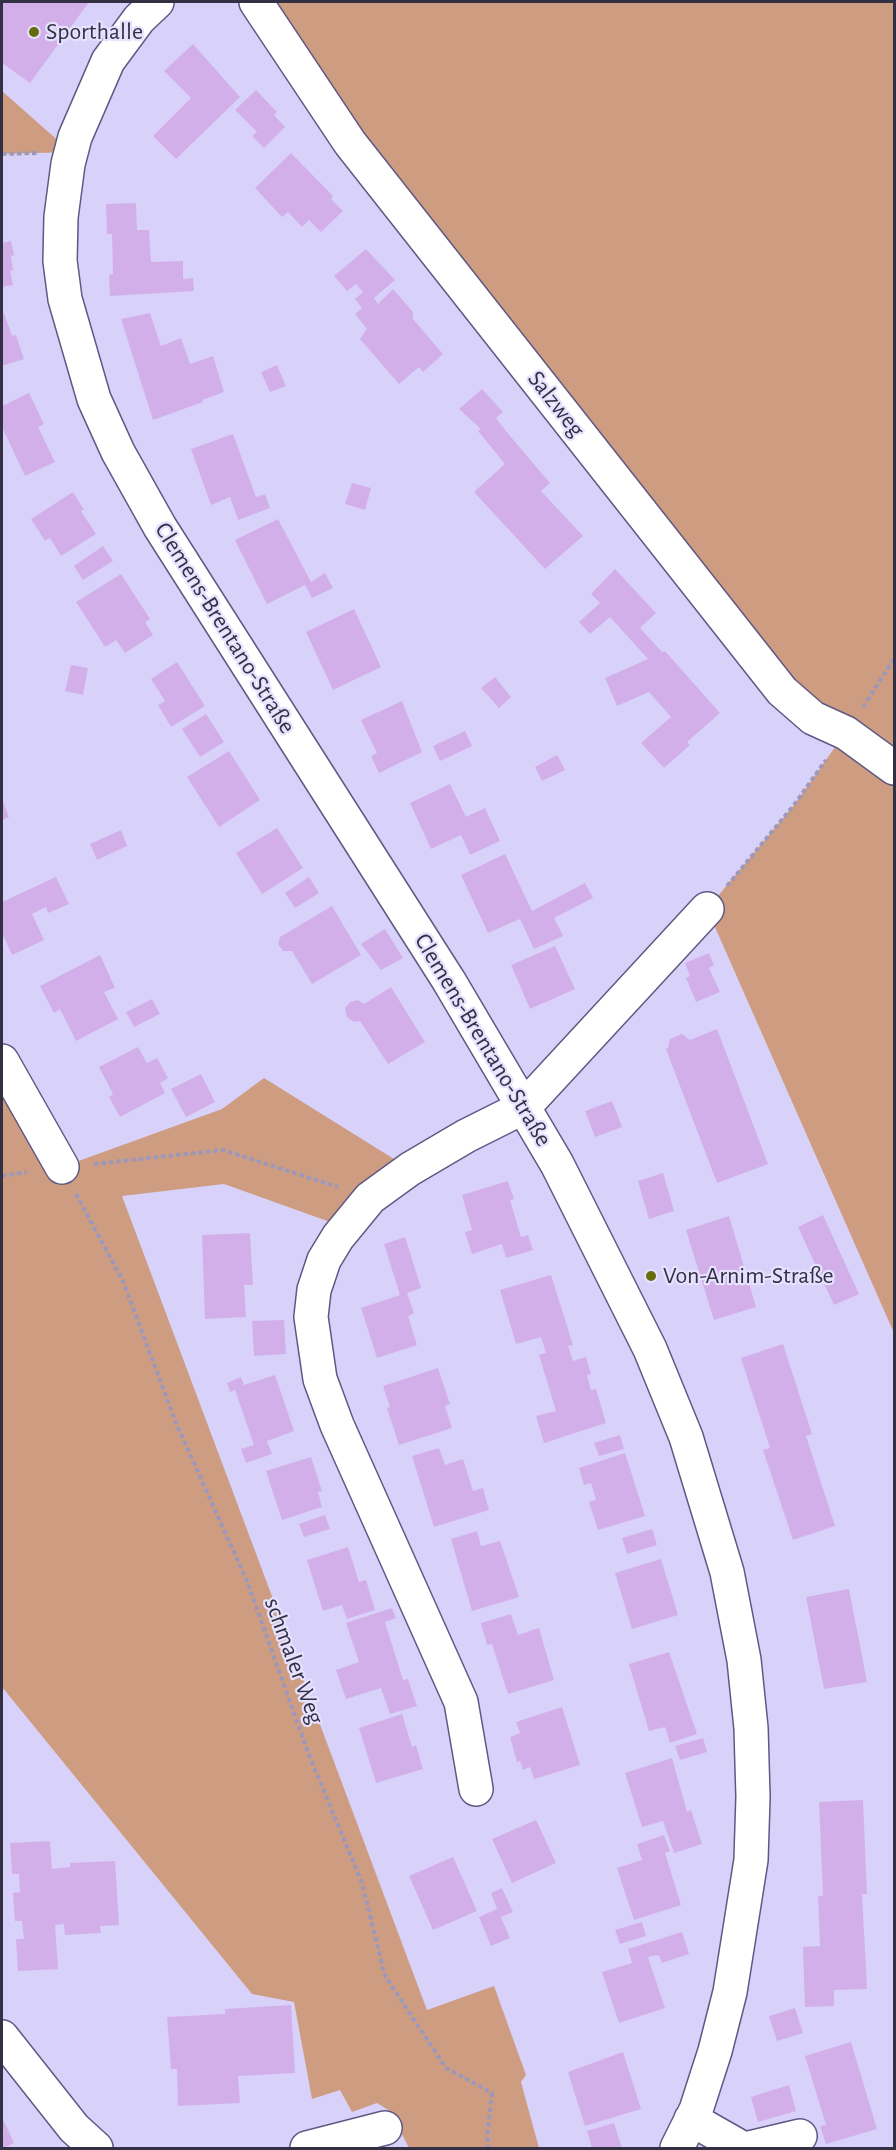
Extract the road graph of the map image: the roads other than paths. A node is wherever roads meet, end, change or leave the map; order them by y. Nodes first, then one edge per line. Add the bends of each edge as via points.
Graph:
1 (157, 2) edge
2 (256, 2) edge
3 (894, 768) edge
4 (707, 909) road end
5 (2, 1061) edge
6 (524, 1107) junction
7 (62, 1167) road end
8 (476, 1789) dead end
9 (2, 2037) edge
10 (692, 2119) junction
11 (384, 2128) dead end
12 (800, 2136) dead end
13 (96, 2148) edge
14 (307, 2148) edge
15 (677, 2148) edge
16 (742, 2148) edge
17 (749, 2148) edge

1 - 6 street, Clemens-Brentano-Straße via 108,61 86,108 68,164 60,261 65,299 94,399 160,527 449,981
2 - 3 street, Salzweg via 350,143 782,691 813,718 846,733
4 - 6 street
5 - 7 street
6 - 8 street via 457,1141 370,1198 351,1218 324,1260 314,1290 311,1317 320,1379 337,1425 461,1702
6 - 10 street, Clemens-Brentano-Straße via 624,1294 686,1437 727,1572 744,1660 752,1755 750,1860 730,1992
9 - 13 street via 74,2128
10 - 15 street, Clemens-Brentano-Straße
10 - 16 street
11 - 14 street
12 - 17 street

